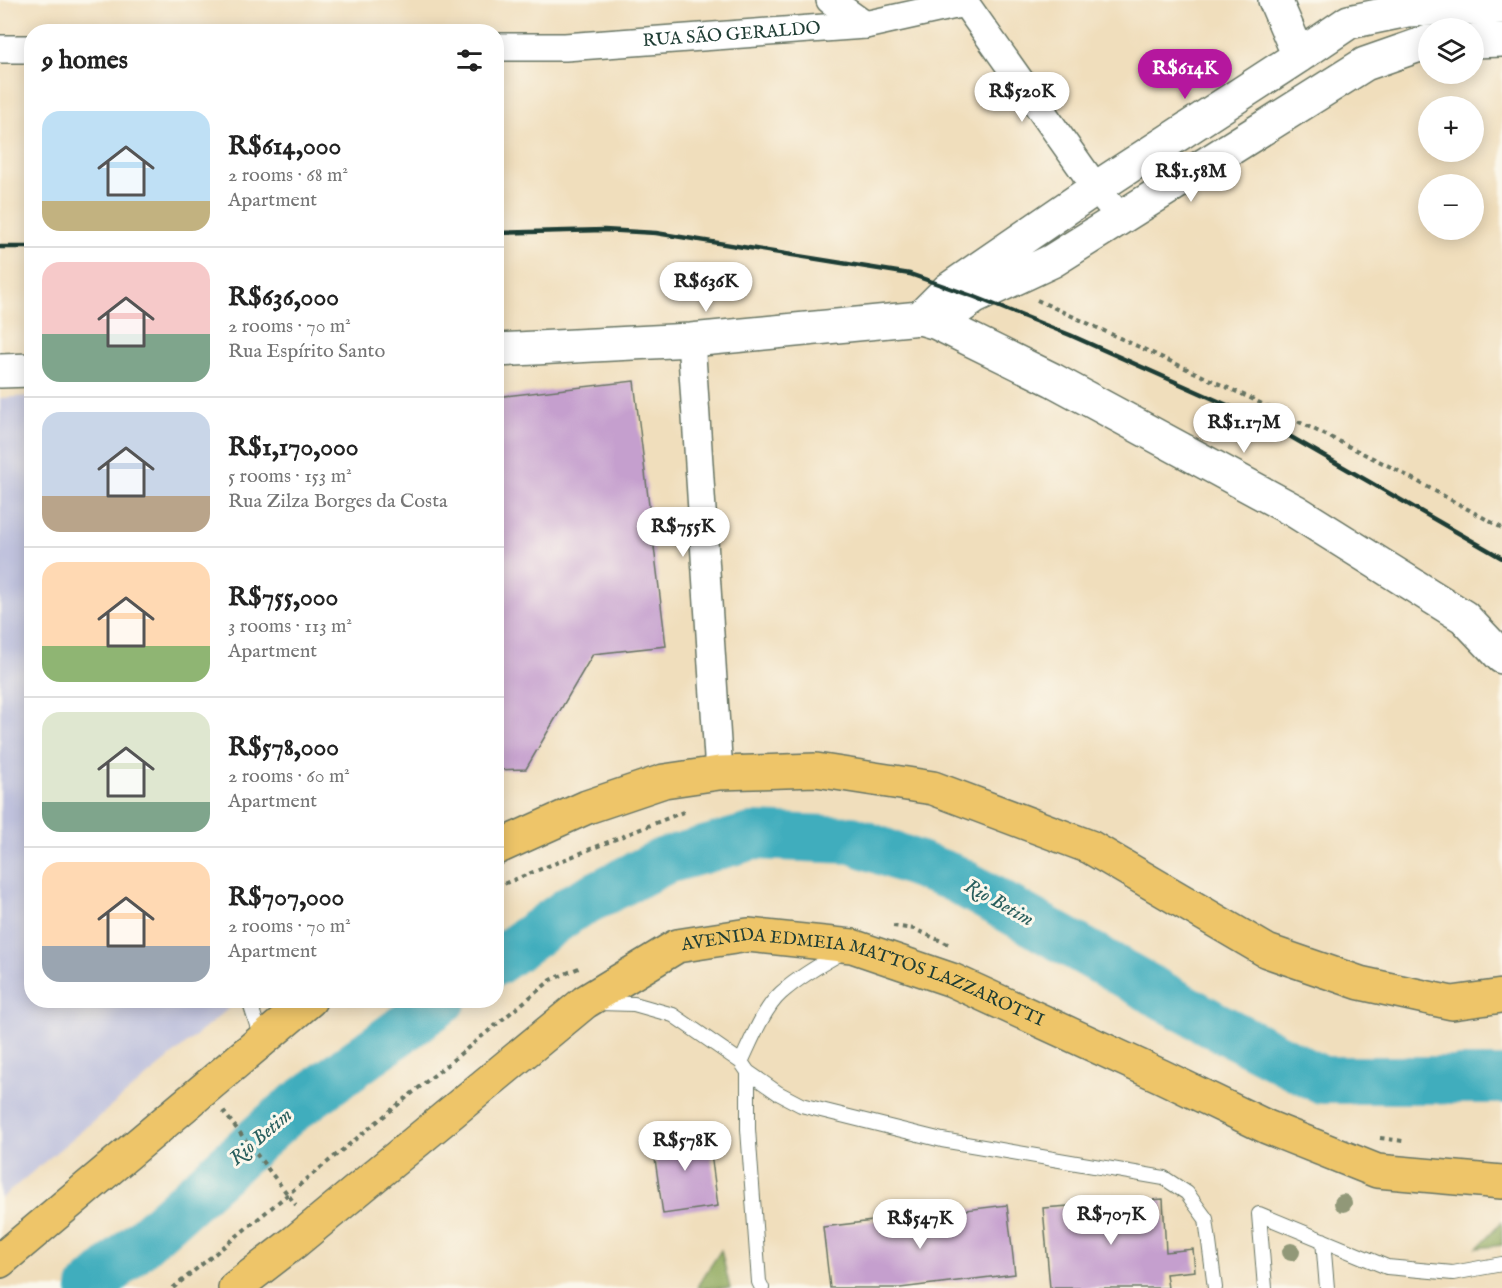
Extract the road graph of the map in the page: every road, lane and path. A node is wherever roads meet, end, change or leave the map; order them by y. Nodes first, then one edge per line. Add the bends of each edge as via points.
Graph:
1 (830, 0) edge
2 (1275, 0) edge
3 (963, 1) edge
4 (1502, 7) edge
5 (865, 26) junction
6 (1502, 39) edge
7 (1484, 40) edge
8 (1418, 45) edge
9 (504, 47) edge
10 (0, 49) edge
11 (24, 49) edge
12 (1299, 56) junction
13 (1096, 188) junction
14 (1120, 217) junction
15 (1002, 285) junction
16 (928, 321) junction
17 (691, 340) junction
18 (504, 350) edge
19 (24, 370) edge
20 (0, 371) edge
21 (1502, 528) edge
22 (1502, 657) edge
23 (719, 773) junction
24 (696, 807) dead end
25 (504, 844) edge
26 (504, 884) edge
27 (891, 926) dead end
28 (852, 946) junction
29 (956, 949) dead end
30 (583, 966) dead end
31 (1502, 996) edge
32 (585, 1002) junction
33 (252, 1008) edge
34 (301, 1008) edge
35 (262, 1041) junction
36 (744, 1067) junction
37 (241, 1134) dead end
38 (1373, 1137) dead end
39 (1408, 1141) dead end
40 (1502, 1182) edge
41 (287, 1194) junction
42 (1323, 1240) junction
43 (0, 1262) edge
44 (1502, 1264) edge
45 (173, 1288) edge
46 (235, 1288) edge
47 (762, 1288) edge
48 (1215, 1288) edge
49 (1265, 1288) edge
50 (1326, 1288) edge

1 - 5 street
2 - 12 street
3 - 5 street, RUA SÃO GERALDO
3 - 13 street
4 - 12 street via 1407,10 1349,22
5 - 9 street, RUA SÃO GERALDO via 565,47
6 - 7 street
8 - 14 street via 1365,64
10 - 11 street
12 - 13 street
13 - 14 street
13 - 16 street via 949,289
14 - 15 street via 1052,261
15 - 16 street
15 - 21 path via 1395,469
16 - 17 street
16 - 22 street via 1053,380 1295,510 1464,617
17 - 18 street
17 - 23 street
19 - 20 street
23 - 25 main road via 664,780 587,807
23 - 31 main road via 816,770 933,788 1090,847 1266,951 1359,982 1452,1003
24 - 26 path
27 - 29 path via 914,929
28 - 32 main road, AVENIDA EDMEIA MATTOS LAZZAROTTI via 747,935 677,946
28 - 36 lane via 779,995 761,1022
28 - 40 main road, AVENIDA EDMEIA MATTOS LAZZAROTTI via 952,980 1266,1127 1377,1171
30 - 41 path via 550,980
32 - 36 lane via 634,1004 673,1015
32 - 46 main road, AVENIDA EDMEIA MATTOS LAZZAROTTI
33 - 35 lane
34 - 35 main road
35 - 43 main road
36 - 47 lane
36 - 48 lane via 801,1105 942,1140 1164,1178 1187,1193 1206,1219
37 - 41 path
38 - 39 path
41 - 45 path
42 - 44 lane via 1387,1267 1408,1270 1453,1273
42 - 49 lane via 1259,1214
42 - 50 lane

